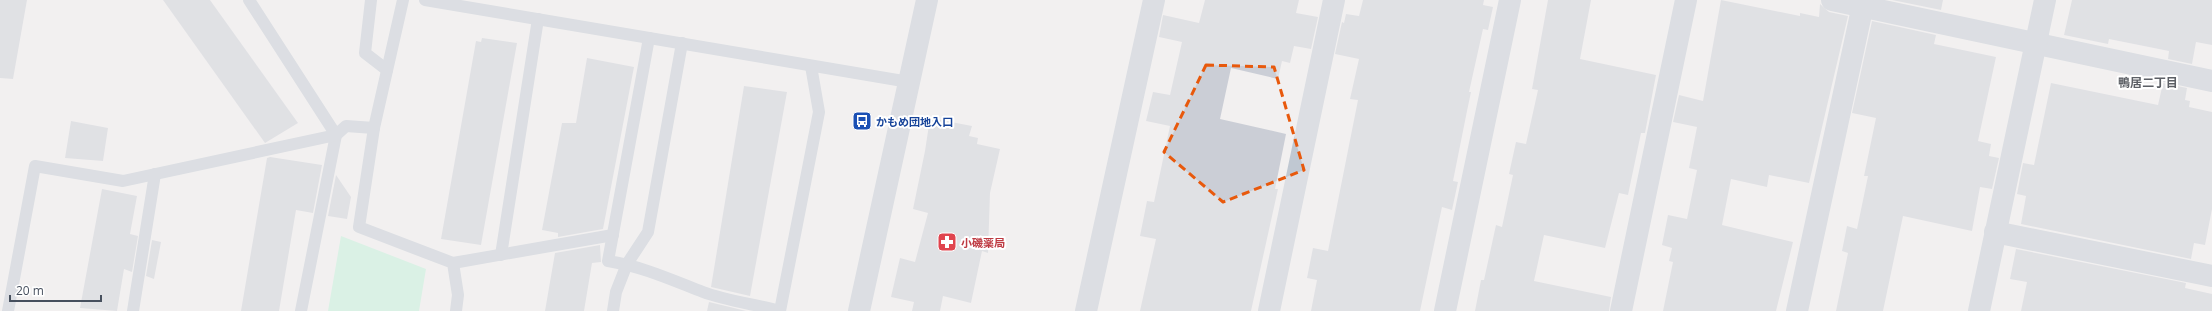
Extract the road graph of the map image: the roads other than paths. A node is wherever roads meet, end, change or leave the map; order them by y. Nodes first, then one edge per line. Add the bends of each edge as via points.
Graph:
1 (249, 0) edge
2 (371, 0) edge
3 (403, 0) edge
4 (425, 0) edge
5 (927, 0) edge
6 (1154, 0) edge
7 (1334, 0) edge
8 (1510, 0) edge
9 (1686, 0) edge
10 (1832, 0) edge
11 (2045, 0) edge
12 (1863, 3) edge
13 (538, 19) junction
14 (649, 38) junction
15 (682, 43) junction
16 (2036, 43) junction
17 (811, 66) junction
18 (387, 70) junction
19 (2212, 81) edge
20 (909, 82) junction
21 (374, 128) junction
22 (336, 135) junction
23 (154, 174) junction
24 (1995, 232) junction
25 (613, 235) junction
26 (501, 255) junction
27 (453, 264) junction
28 (627, 264) junction
29 (2212, 276) edge
30 (8, 311) edge
31 (133, 311) edge
32 (301, 311) edge
33 (456, 311) edge
34 (613, 311) edge
35 (780, 311) edge
36 (859, 311) edge
37 (1086, 311) edge
38 (1269, 311) edge
39 (1445, 311) edge
40 (1621, 311) edge
41 (1797, 311) edge
42 (1979, 311) edge

1 - 22 lane
2 - 18 lane via 365,53
3 - 18 lane
4 - 13 lane
5 - 20 street
6 - 37 street
7 - 38 street
8 - 39 street
9 - 40 street
10 - 12 street
11 - 16 street
12 - 16 street
12 - 41 street
13 - 14 lane
13 - 26 lane
14 - 15 lane
14 - 25 lane
15 - 17 lane
15 - 28 lane via 648,232
16 - 19 street
16 - 24 street
17 - 20 lane
17 - 35 lane via 819,112
18 - 21 lane
20 - 36 street
21 - 22 lane via 346,126
21 - 27 lane via 359,227
22 - 23 lane
22 - 32 lane
23 - 30 lane via 123,181 35,166
23 - 31 lane
24 - 29 street
24 - 42 street
25 - 26 lane
25 - 28 lane via 608,261
26 - 27 lane
27 - 33 lane via 458,295
28 - 34 lane via 616,292
28 - 35 lane via 704,292

